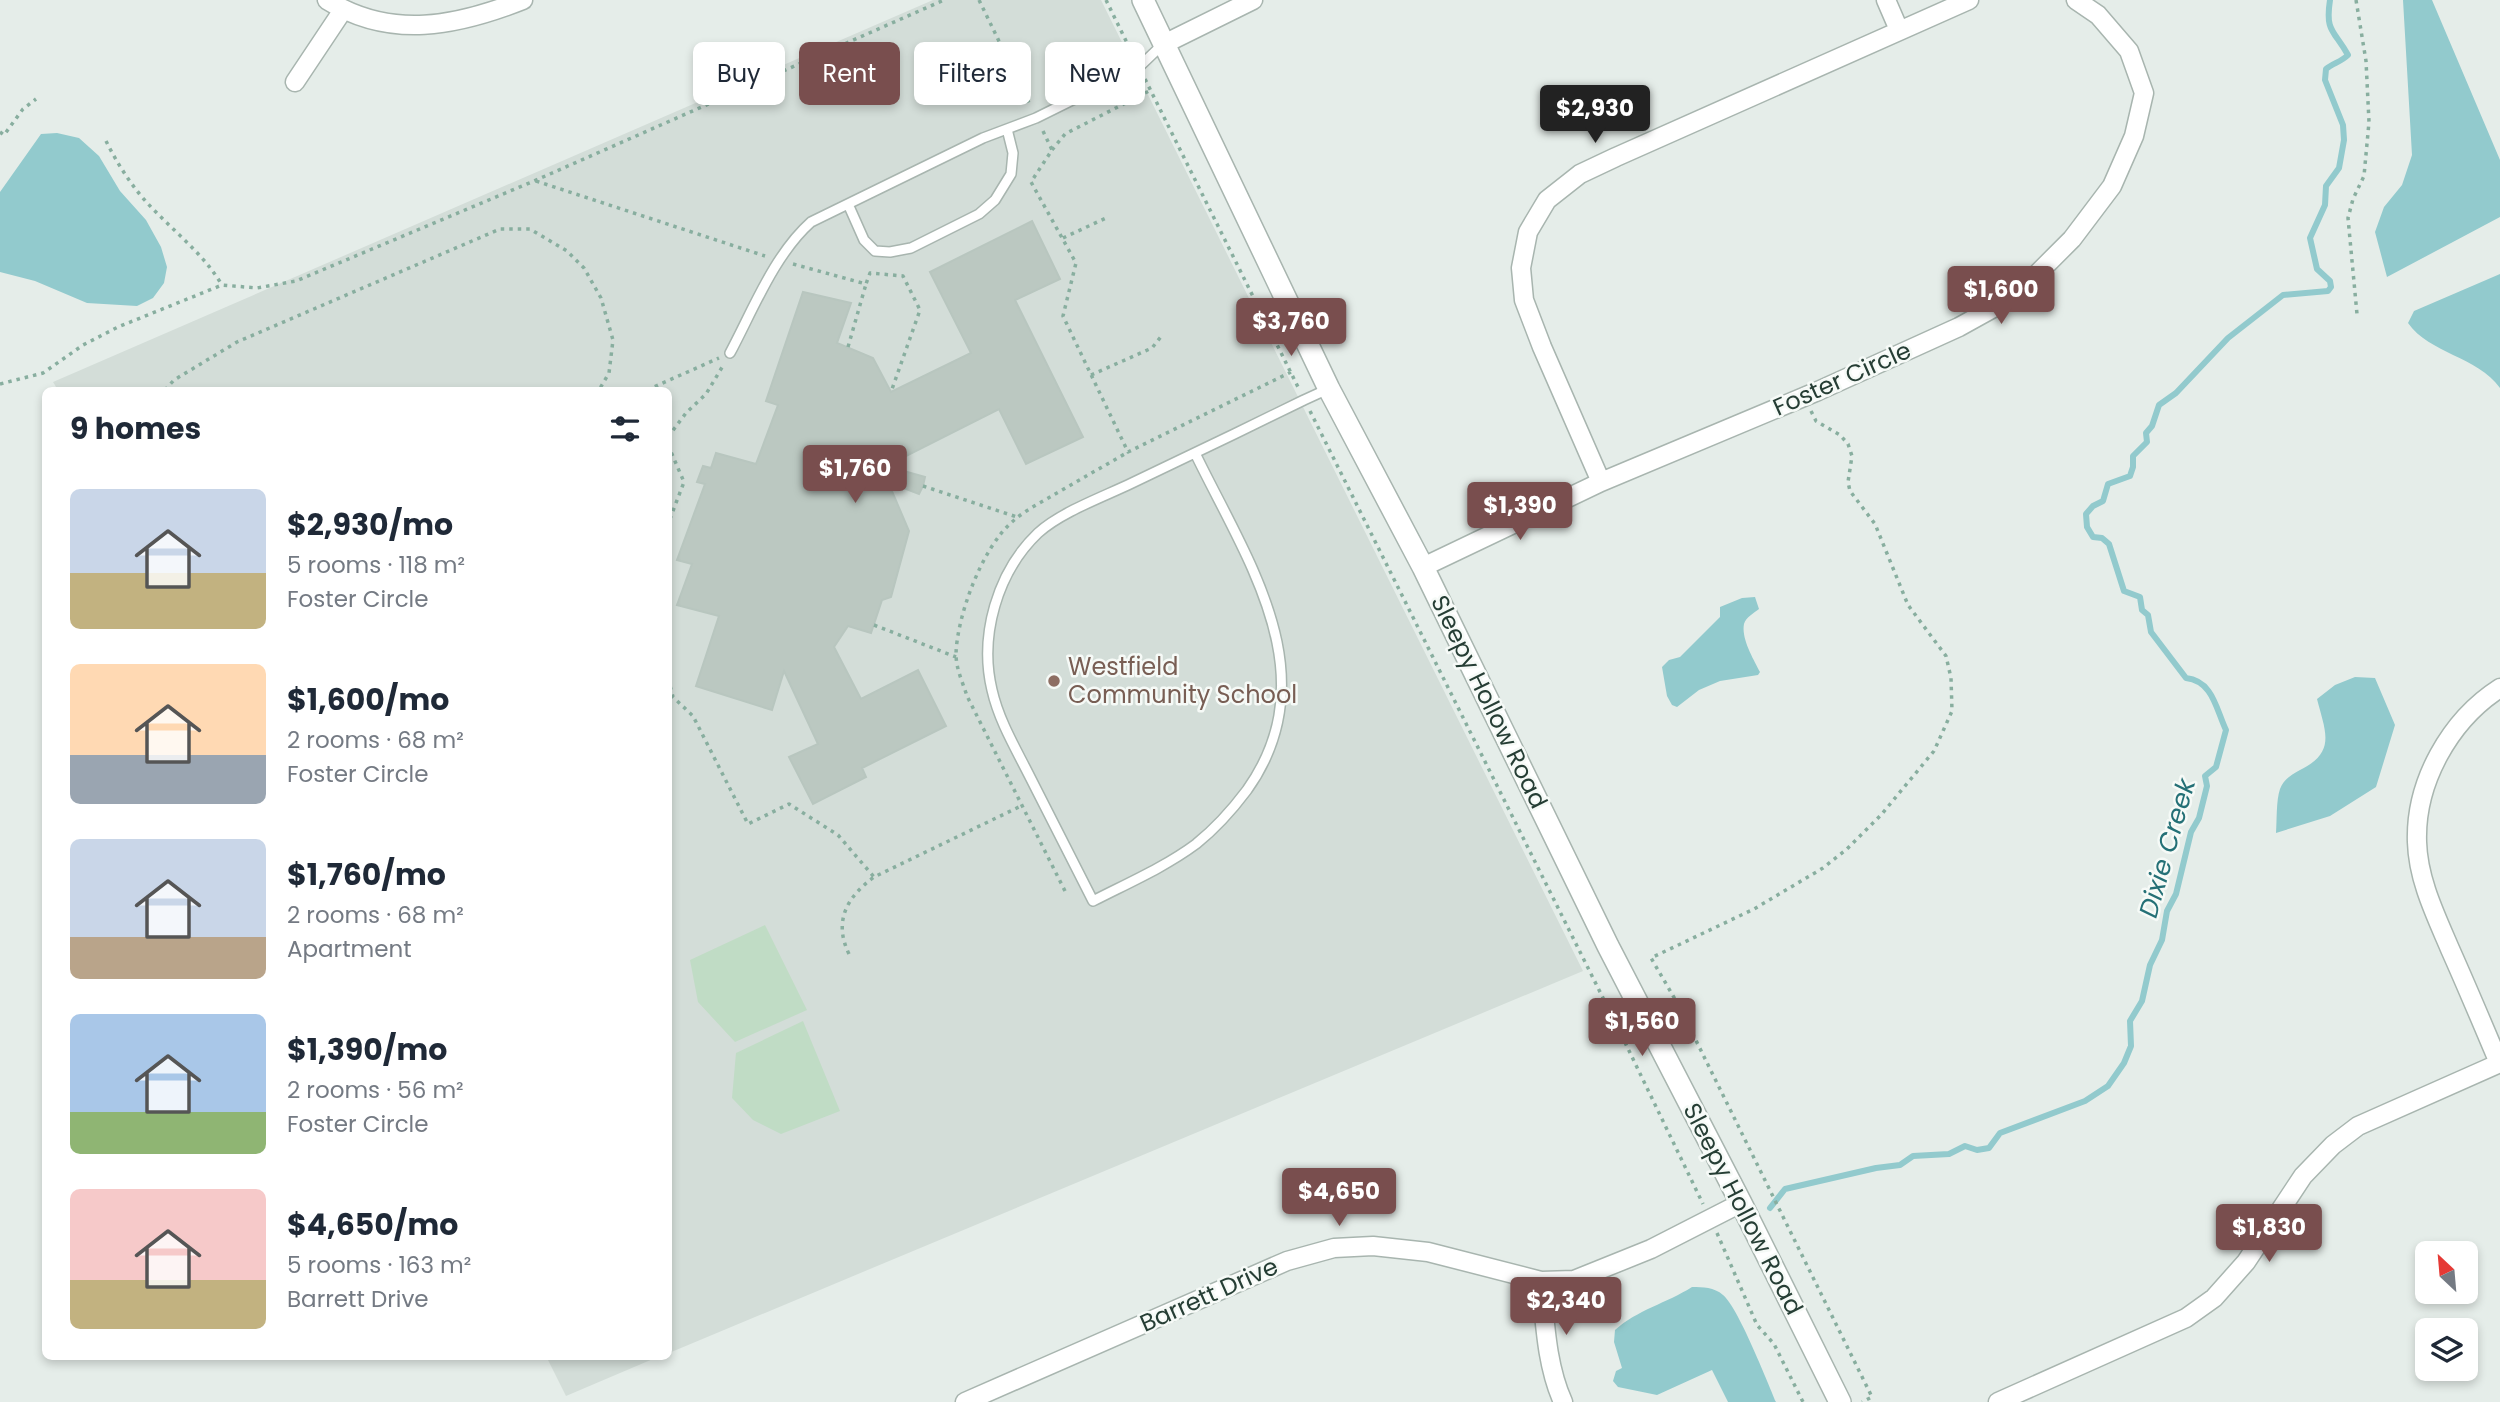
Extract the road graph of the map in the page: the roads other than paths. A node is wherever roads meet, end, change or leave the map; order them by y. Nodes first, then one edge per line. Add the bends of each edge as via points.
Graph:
1 (327, 0) edge
2 (523, 0) edge
3 (1143, 0) edge
4 (1253, 0) edge
5 (1886, 0) edge
6 (1969, 0) edge
7 (2076, 0) edge
8 (343, 10) junction
9 (1899, 30) junction
10 (1164, 44) junction
11 (295, 82) dead end
12 (1007, 129) junction
13 (848, 204) junction
14 (730, 353) road end
15 (1329, 389) junction
16 (1195, 453) junction
17 (1601, 482) junction
18 (1423, 567) junction
19 (2500, 688) edge
20 (2500, 1063) edge
21 (1741, 1203) junction
22 (1541, 1281) junction
23 (965, 1402) edge
24 (1563, 1402) edge
25 (1840, 1402) edge
26 (1998, 1402) edge

1 - 8 street
2 - 8 street via 453,23 414,27
3 - 10 street, Sleepy Hollow Road
4 - 10 street
5 - 9 street
6 - 9 street
7 - 17 street, Foster Circle via 2098,15 2129,51 2144,93 2134,136 2112,186 2071,239 2015,296 1959,327 1804,397
8 - 11 street
9 - 17 street via 1580,174 1547,200 1528,232 1521,268 1524,300
10 - 12 lane via 1139,67
10 - 15 street, Sleepy Hollow Road
12 - 13 lane
12 - 13 lane via 1013,153 1011,174 995,200 979,214 911,248 875,251 864,240
13 - 14 lane via 811,222 795,236
15 - 16 lane
15 - 18 street, Sleepy Hollow Road
16 - 16 lane via 1041,531 1004,583 991,621 988,671 1001,719 1093,901 1179,855 1219,825 1253,781 1276,736 1282,673 1273,622
17 - 18 street, Foster Circle
18 - 21 street, Sleepy Hollow Road via 1608,946
19 - 20 street via 2463,720 2445,744 2424,791 2417,843 2430,901
20 - 26 street via 2358,1126 2333,1145 2303,1176 2246,1262 2214,1298 2186,1318
21 - 22 street, Barrett Drive via 1602,1270 1574,1280
21 - 25 street, Sleepy Hollow Road
22 - 23 street, Barrett Drive via 1428,1252 1373,1246 1334,1248 1287,1261
22 - 24 street via 1548,1345

